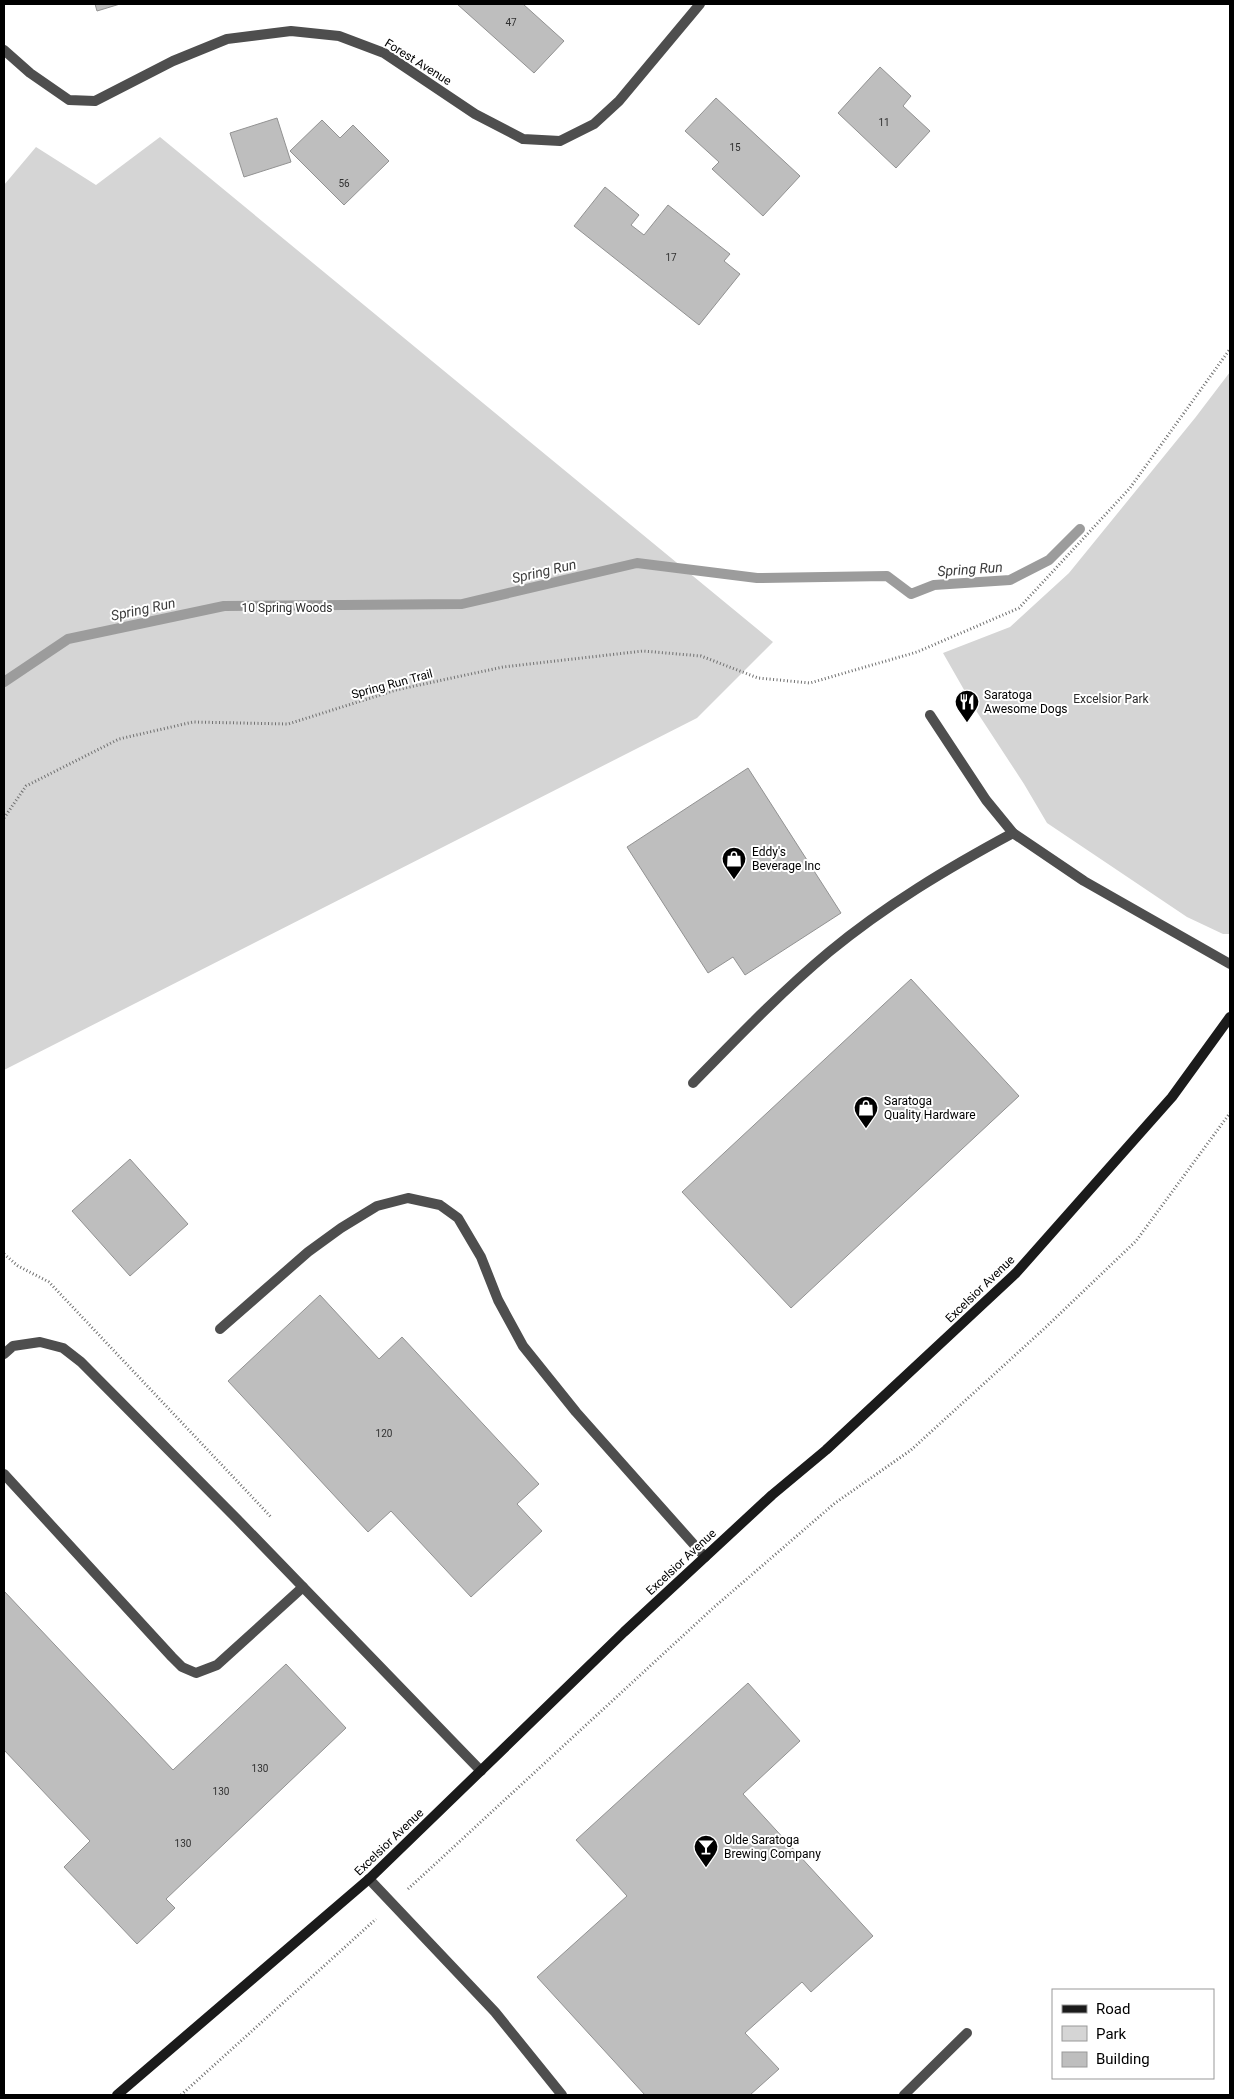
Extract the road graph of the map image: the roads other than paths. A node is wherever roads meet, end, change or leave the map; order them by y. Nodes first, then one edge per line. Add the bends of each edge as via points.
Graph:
1 (700, 4) edge
2 (4, 50) edge
3 (930, 715) dead end
4 (1013, 833) junction
5 (1230, 964) edge
6 (1230, 1017) edge
7 (693, 1083) dead end
8 (220, 1329) dead end
9 (4, 1354) edge
10 (4, 1474) edge
11 (705, 1557) junction
12 (303, 1587) junction
13 (481, 1771) junction
14 (369, 1879) junction
15 (967, 2033) dead end
16 (117, 2095) edge
17 (562, 2095) edge
18 (904, 2095) edge

1 - 2 street, Forest Avenue via 619,101 594,124 560,141 523,139 475,114 384,53 339,36 291,31 228,39 173,62 95,102 69,100
3 - 4 street via 986,800
4 - 5 street via 1084,881
4 - 7 street via 910,892 830,951 780,995
6 - 11 street, Excelsior Avenue via 1172,1097 1016,1273 826,1450
8 - 11 street via 308,1252 376,1206 408,1198 440,1205 458,1218 482,1257 498,1300 523,1346 576,1412
9 - 12 street via 13,1346 40,1342 64,1348
10 - 12 street via 182,1667 196,1673 217,1665
11 - 13 street, Excelsior Avenue
12 - 13 street
13 - 14 street, Excelsior Avenue
14 - 16 street, Excelsior Avenue
14 - 17 street via 495,2012
15 - 18 street

